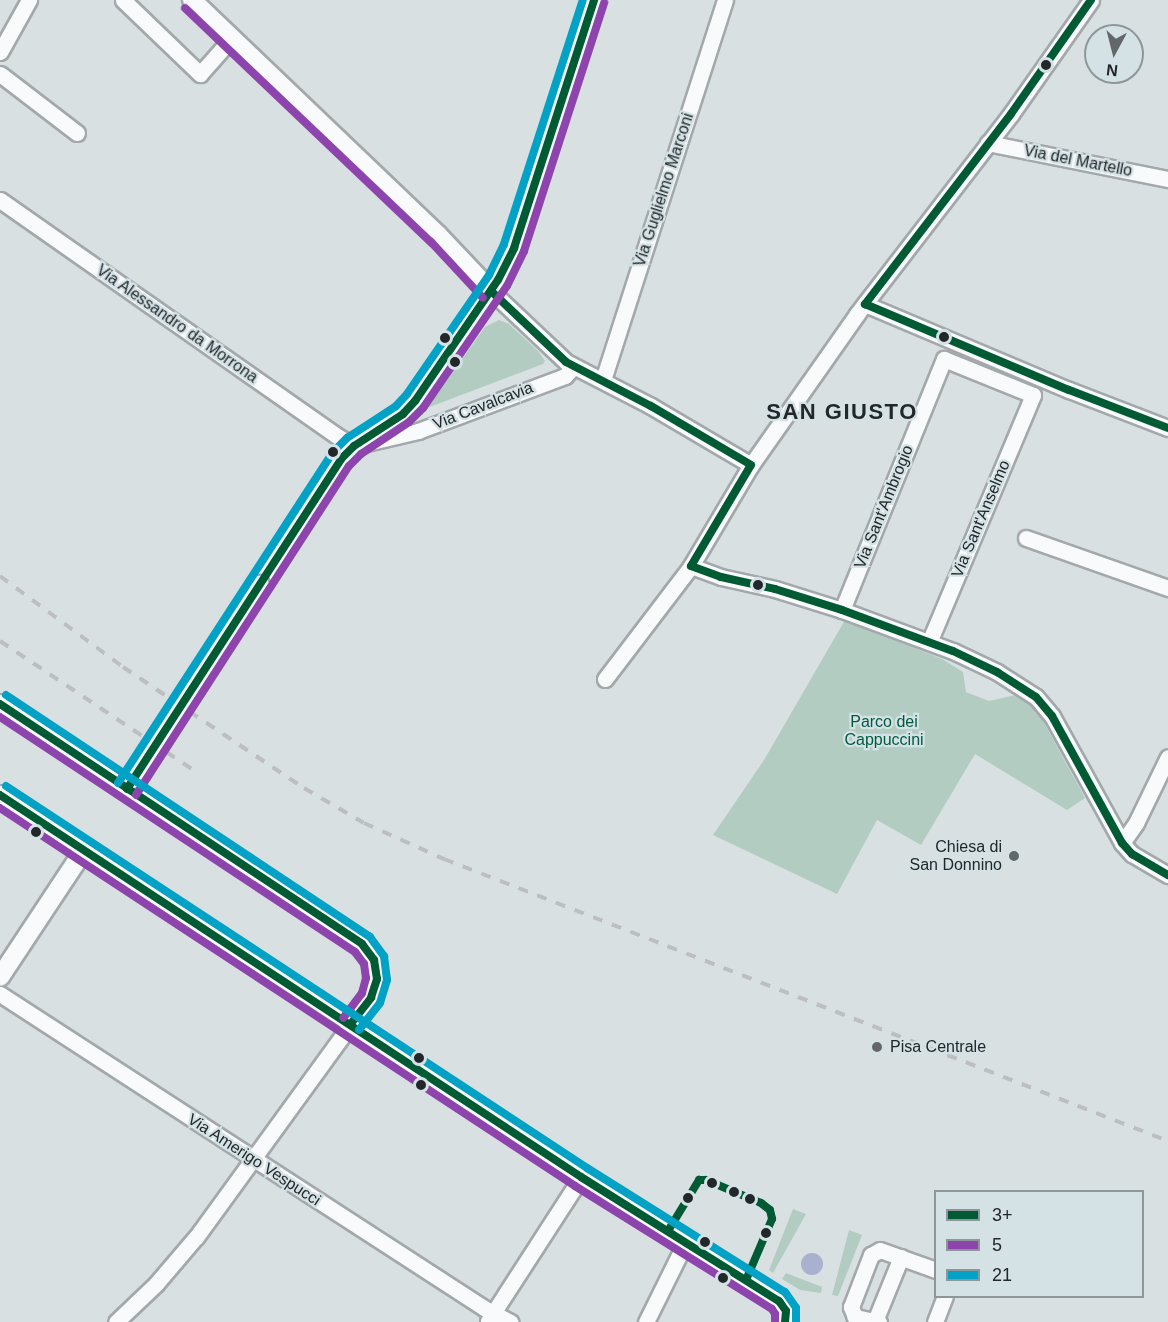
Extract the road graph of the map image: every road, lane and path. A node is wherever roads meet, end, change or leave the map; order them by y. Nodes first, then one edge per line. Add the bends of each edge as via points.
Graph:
1 (29, 0) edge
2 (123, 0) edge
3 (192, 0) edge
4 (594, 0) edge
5 (725, 0) edge
6 (1091, 0) edge
7 (231, 39) junction
8 (0, 52) edge
9 (0, 74) edge
10 (77, 133) dead end
11 (988, 143) junction
12 (1168, 179) edge
13 (0, 200) edge
14 (491, 291) junction
15 (865, 304) junction
16 (573, 367) junction
17 (603, 380) junction
18 (1033, 395) joint
19 (1168, 428) edge
20 (354, 446) junction
21 (751, 465) junction
22 (1026, 538) dead end
23 (692, 566) junction
24 (1168, 588) edge
25 (842, 610) junction
26 (929, 642) junction
27 (605, 679) dead end
28 (0, 704) edge
29 (1168, 757) edge
30 (130, 784) junction
31 (0, 795) edge
32 (1122, 843) junction
33 (84, 850) junction
34 (1168, 875) edge
35 (0, 977) edge
36 (0, 994) edge
37 (351, 1024) junction
38 (254, 1160) junction
39 (580, 1177) junction
40 (686, 1241) junction
41 (901, 1257) junction
42 (934, 1269) edge
43 (944, 1298) edge
44 (490, 1318) edge
45 (116, 1322) edge
46 (510, 1322) edge
47 (646, 1322) edge
48 (785, 1322) edge
49 (877, 1322) edge
50 (935, 1322) edge

1 - 8 street
2 - 7 street via 200,74
3 - 7 street
4 - 14 street via 514,248
5 - 17 street, Via Guglielmo Marconi
6 - 11 street
7 - 14 street via 438,235
9 - 10 street
11 - 12 street, Via del Martello
11 - 15 street
13 - 20 street, Via Alessandro da Morrona
14 - 16 street via 548,348
14 - 20 street via 415,401 391,423
15 - 19 street
15 - 21 street
16 - 17 street
16 - 20 street, Via Cavalcavia via 565,376 418,430
17 - 21 street
18 - 25 street, Via Sant'Ambrogio via 944,359
18 - 26 street, Via Sant'Anselmo
20 - 30 street, bridge via 329,476
21 - 23 street
22 - 24 street
23 - 25 street
23 - 27 street
25 - 26 street
26 - 32 street via 997,672 1041,701 1064,735
28 - 30 street
29 - 32 street
30 - 37 street via 368,949 375,964 376,985
31 - 33 street
32 - 34 street via 1132,854
33 - 35 street
33 - 37 street
36 - 38 street, Via Amerigo Vespucci
37 - 38 street
37 - 39 street
38 - 44 street, Via Amerigo Vespucci
38 - 45 street via 196,1238
39 - 40 street
39 - 44 street
40 - 47 street
40 - 48 street via 779,1301 786,1311
41 - 42 street
41 - 49 street
41 - 49 street via 880,1250 871,1255 851,1307 855,1317
43 - 50 street
44 - 46 street, Via Amerigo Vespucci

